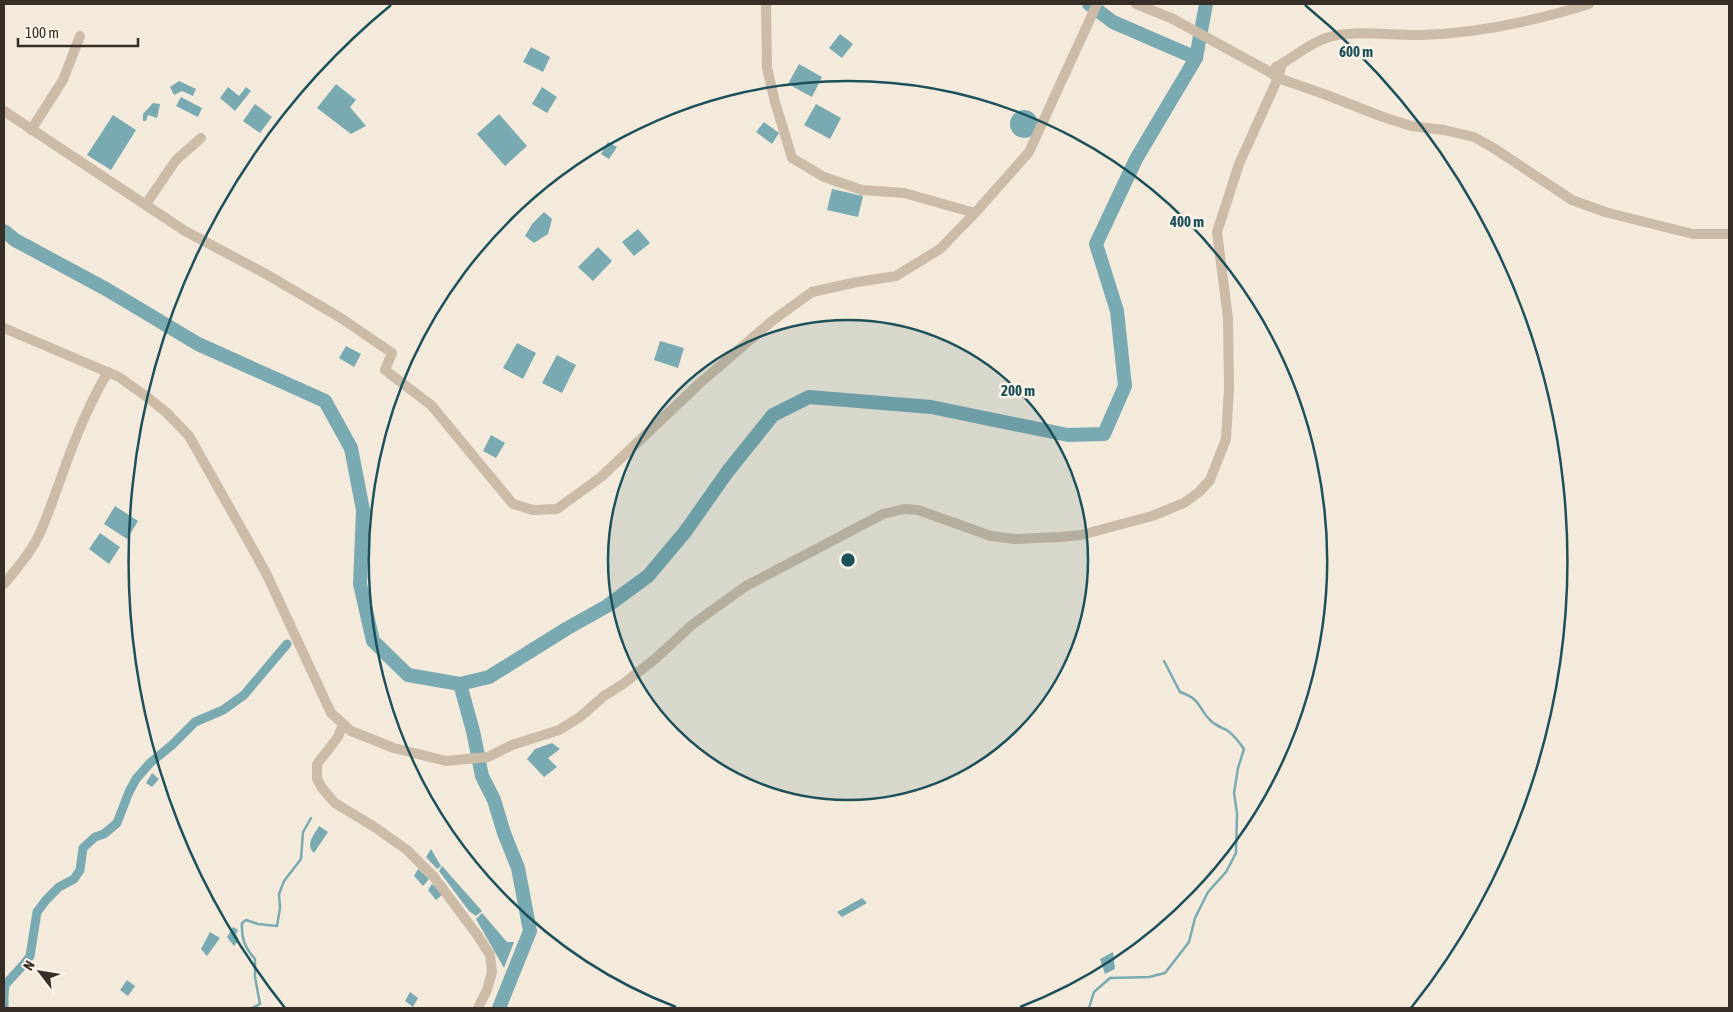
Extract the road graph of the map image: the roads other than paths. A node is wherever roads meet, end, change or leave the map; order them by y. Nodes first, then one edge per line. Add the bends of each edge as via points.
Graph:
1 (766, 4) edge
2 (1097, 4) edge
3 (1136, 4) edge
4 (1589, 4) edge
5 (80, 36) dead end
6 (1282, 64) junction
7 (1268, 71) junction
8 (1278, 78) junction
9 (4, 111) edge
10 (31, 130) junction
11 (201, 138) dead end
12 (146, 204) junction
13 (975, 213) junction
14 (1729, 234) edge
15 (4, 328) edge
16 (108, 372) junction
17 (4, 584) edge
18 (343, 724) junction
19 (478, 1008) edge

1 - 13 street via 767,68 792,158 824,177 862,190 904,193
2 - 13 street via 1029,152
3 - 7 street via 1171,18
4 - 6 street via 1515,24 1468,31 1421,35 1346,34 1326,38
5 - 10 street via 63,80
6 - 7 street
6 - 8 street
7 - 8 street
8 - 14 street via 1411,126 1474,137 1572,200 1605,212 1693,234
8 - 18 street via 1239,164 1217,232 1228,318 1226,440 1210,480 1184,503 1152,516 1080,535 1015,539 991,536 918,510 904,509 883,514 746,586 693,624 636,674 559,730 512,745 488,757 446,761 394,748 351,731
9 - 10 street
10 - 12 street
11 - 12 street via 176,160
12 - 13 street via 185,231 333,313 392,353 385,370 431,405 513,504 533,510 557,509 601,478 700,383 772,321 812,292 896,276 940,249
15 - 16 street
16 - 17 street via 86,417 36,541
16 - 18 street via 147,397 189,436 267,574 331,713
18 - 19 street via 338,737 317,764 317,779 335,803 407,850 434,877 478,936 490,955 492,972

